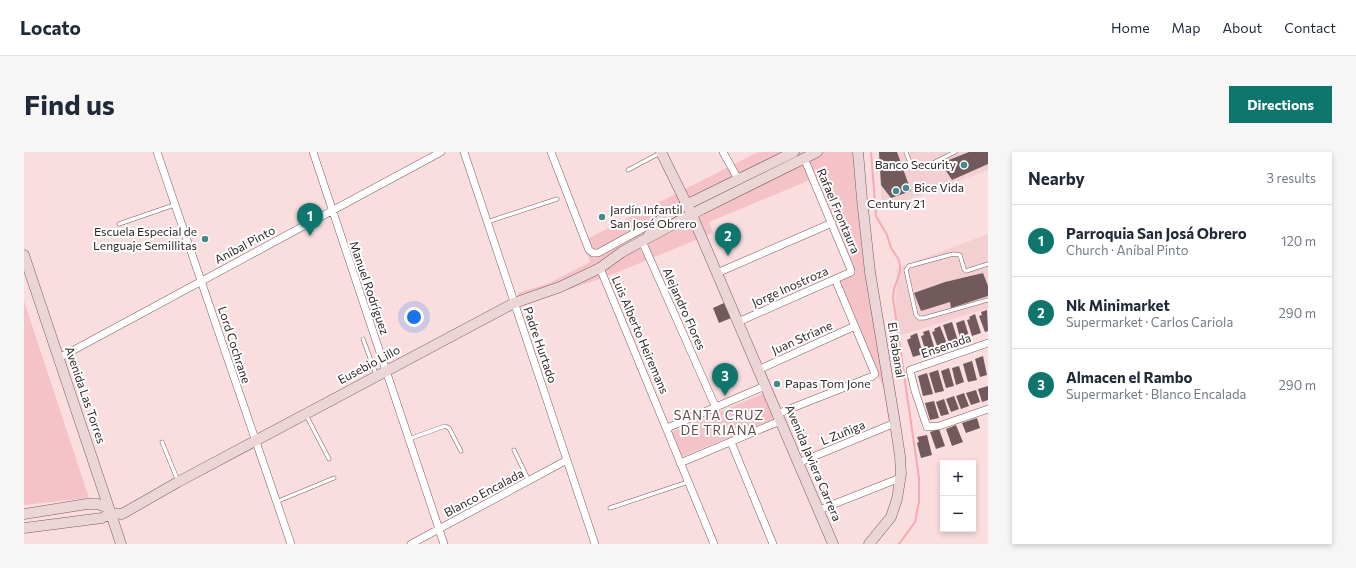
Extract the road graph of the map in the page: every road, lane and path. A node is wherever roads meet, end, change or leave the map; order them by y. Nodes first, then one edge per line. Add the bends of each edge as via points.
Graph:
1 (157, 152) edge
2 (313, 152) edge
3 (442, 152) edge
4 (464, 152) edge
5 (551, 152) edge
6 (661, 152) edge
7 (723, 152) edge
8 (794, 152) edge
9 (816, 152) edge
10 (858, 152) edge
11 (906, 152) edge
12 (955, 152) edge
13 (804, 158) junction
14 (628, 170) dead end
15 (738, 179) junction
16 (556, 199) dead end
17 (686, 204) junction
18 (174, 205) junction
19 (332, 211) junction
20 (692, 215) junction
21 (661, 219) junction
22 (487, 222) junction
23 (832, 223) junction
24 (119, 224) dead end
25 (618, 242) junction
26 (642, 242) junction
27 (622, 252) junction
28 (24, 255) edge
29 (988, 264) edge
30 (600, 268) junction
31 (851, 272) joint
32 (717, 273) junction
33 (835, 279) junction
34 (202, 281) junction
35 (988, 300) edge
36 (514, 303) junction
37 (738, 322) junction
38 (855, 326) junction
39 (363, 339) dead end
40 (988, 343) edge
41 (59, 358) junction
42 (386, 370) junction
43 (758, 370) junction
44 (376, 375) junction
45 (765, 386) junction
46 (716, 408) junction
47 (988, 409) edge
48 (306, 414) junction
49 (779, 418) junction
50 (895, 423) junction
51 (667, 428) junction
52 (409, 439) junction
53 (255, 441) junction
54 (162, 442) dead end
55 (731, 442) junction
56 (514, 450) dead end
57 (461, 451) dead end
58 (329, 459) dead end
59 (567, 460) junction
60 (680, 462) junction
61 (798, 463) junction
62 (334, 478) dead end
63 (900, 478) junction
64 (529, 481) junction
65 (178, 482) junction
66 (688, 482) junction
67 (276, 502) junction
68 (610, 508) dead end
69 (819, 510) junction
70 (111, 513) junction
71 (24, 514) edge
72 (24, 528) edge
73 (439, 529) junction
74 (121, 544) edge
75 (291, 544) edge
76 (410, 544) edge
77 (444, 544) edge
78 (595, 544) edge
79 (714, 544) edge
80 (773, 544) edge
81 (833, 544) edge
82 (869, 544) edge

1 - 18 street, Lord Cochrane
2 - 19 street, Manuel Rodríguez
3 - 19 street, Aníbal Pinto
4 - 22 street, Padre Hurtado
5 - 25 street via 589,250 598,253
6 - 14 lane
6 - 17 street, Avenida Javiera Carrera
7 - 15 street
8 - 15 street, Eusebio Lillo
9 - 13 street, Eusebio Lillo
10 - 50 street, El Rabanal via 870,272
11 - 12 lane via 911,165 916,168 929,165
13 - 20 street, Eusebio Lillo
13 - 23 street, Rafael Frontaura
15 - 17 street, Eusebio Lillo
16 - 22 lane
17 - 20 street, Avenida Javiera Carrera
17 - 21 street, Eusebio Lillo
18 - 24 lane
18 - 34 street, Lord Cochrane
19 - 34 street, Aníbal Pinto
19 - 42 street, Manuel Rodríguez
20 - 26 street, Eusebio Lillo
20 - 32 street, Avenida Javiera Carrera
21 - 25 street, Eusebio Lillo
21 - 26 street, Eusebio Lillo
22 - 36 street, Padre Hurtado
23 - 31 street, Rafael Frontaura
23 - 32 street
25 - 27 street
26 - 27 street, Eusebio Lillo
26 - 46 street, Alejandro Flores
27 - 30 street, Eusebio Lillo
28 - 41 street, Avenida Las Torres
29 - 35 lane via 966,270 960,255 953,254 909,266 906,270 916,315 919,318
30 - 36 street, Eusebio Lillo via 560,287
30 - 51 street, Luis Alberto Heiremans
31 - 33 street, Jorge Inostroza
32 - 37 street, Avenida Javiera Carrera
33 - 37 street, Jorge Inostroza
33 - 38 street
34 - 41 street, Aníbal Pinto
34 - 53 street, Lord Cochrane
36 - 42 street, Eusebio Lillo
36 - 59 street, Padre Hurtado
37 - 43 street, Avenida Javiera Carrera
38 - 43 street, Juan Striane
38 - 49 street via 875,374
39 - 44 lane
40 - 47 street, Ensenada via 910,370 927,427 939,426
41 - 70 street, Avenida Las Torres
42 - 44 street, Eusebio Lillo
42 - 52 street, Manuel Rodríguez
43 - 45 street, Avenida Javiera Carrera
44 - 48 street, Eusebio Lillo
45 - 46 street
45 - 49 street, Avenida Javiera Carrera
46 - 51 street
48 - 53 street, Eusebio Lillo
48 - 58 lane
49 - 55 street
49 - 61 street, Avenida Javiera Carrera
50 - 61 street, L Zuñiga
50 - 63 street, El Rabanal
51 - 60 street, Luis Alberto Heiremans
52 - 57 lane via 445,426 450,428
52 - 73 street, Manuel Rodríguez
53 - 65 street, Eusebio Lillo
53 - 67 street, Lord Cochrane
54 - 65 lane
55 - 60 street
55 - 80 street
56 - 64 lane
59 - 64 street, Blanco Encalada
59 - 78 street, Padre Hurtado
60 - 66 street, Luis Alberto Heiremans
61 - 69 street, Avenida Javiera Carrera
62 - 67 lane
63 - 69 street
63 - 82 street, El Rabanal via 891,517
64 - 73 street, Blanco Encalada
65 - 70 street, Eusebio Lillo via 122,514
66 - 68 lane
66 - 79 street, Luis Alberto Heiremans
67 - 75 street, Lord Cochrane
69 - 81 street, Avenida Javiera Carrera
70 - 71 street via 106,507 87,504
70 - 72 street, Eusebio Lillo via 102,518
70 - 74 street, Avenida Las Torres
73 - 76 street, Blanco Encalada
73 - 77 street, Manuel Rodríguez

